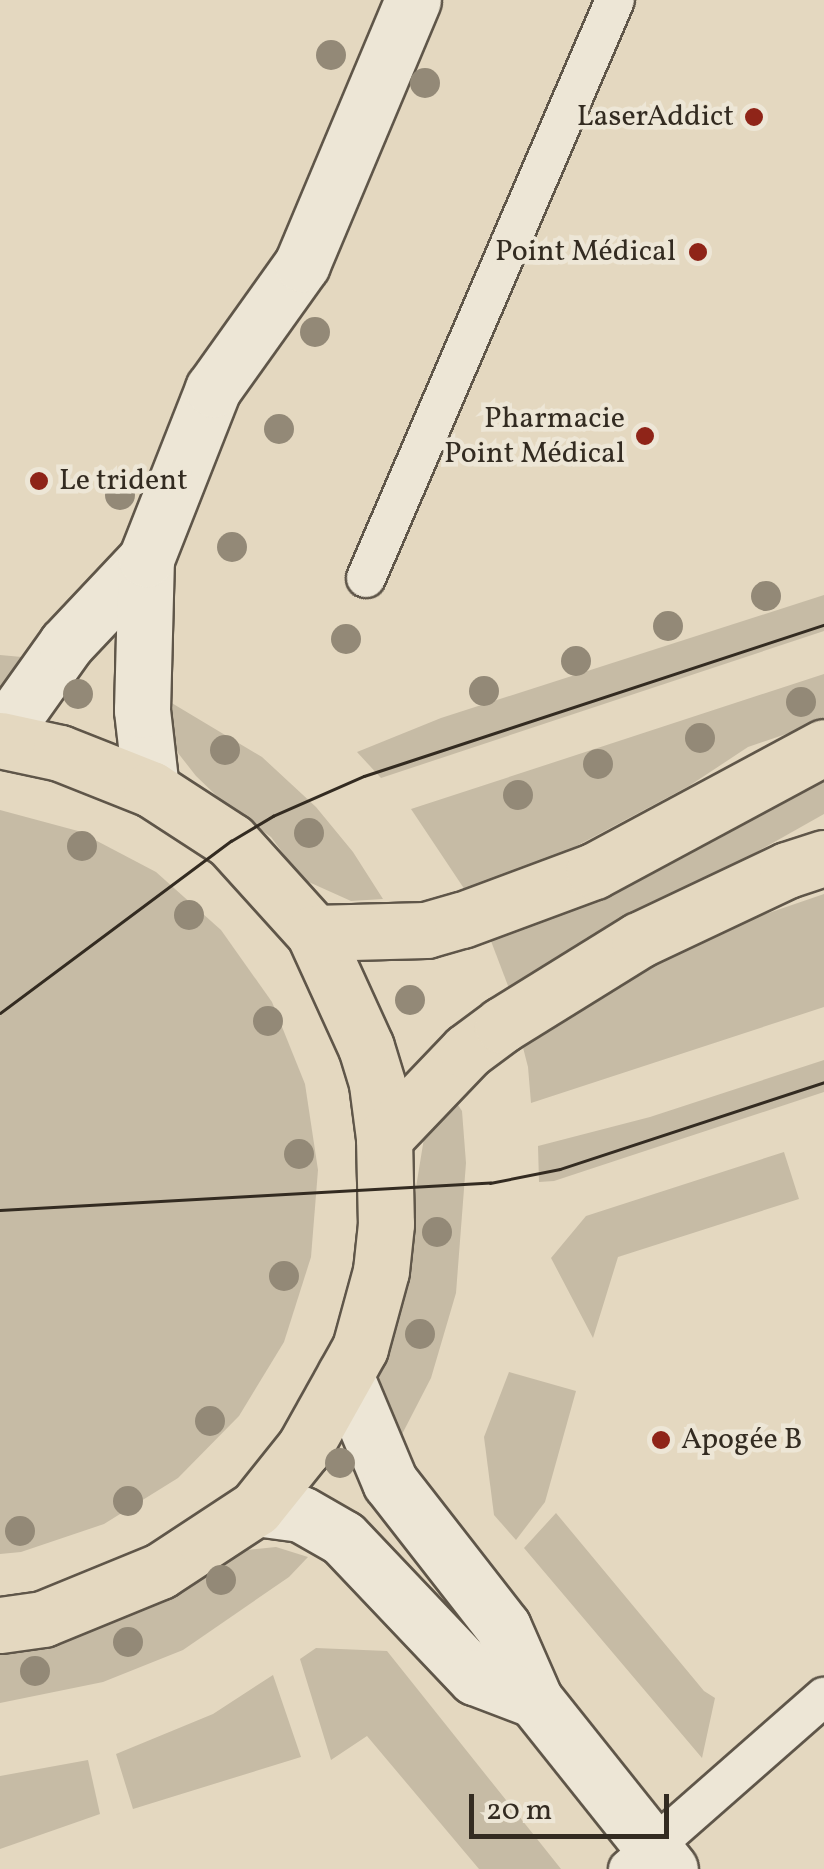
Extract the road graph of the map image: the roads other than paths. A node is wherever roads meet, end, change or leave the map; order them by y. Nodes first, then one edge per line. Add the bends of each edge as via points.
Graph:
1 (413, 0) edge
2 (615, 0) edge
3 (146, 559) junction
4 (366, 578) dead end
5 (0, 739) edge
6 (824, 748) edge
7 (151, 789) junction
8 (824, 858) edge
9 (314, 934) junction
10 (384, 1138) junction
11 (345, 1375) junction
12 (256, 1508) junction
13 (0, 1625) edge
14 (824, 1698) edge
15 (535, 1700) junction
16 (649, 1861) edge

1 - 3 street via 302,264 212,389
2 - 4 lane
3 - 5 street via 66,644
3 - 7 street via 142,710
5 - 7 main road via 60,753
6 - 9 main road via 594,871 478,914 426,930
7 - 9 main road via 231,841
8 - 10 main road via 639,940 502,1025 467,1051
9 - 10 main road via 366,1047
10 - 11 main road via 380,1271 360,1348
11 - 12 main road via 304,1448
11 - 15 street via 390,1482 503,1627
12 - 13 main road via 160,1571 42,1618
12 - 15 street via 301,1514 343,1538 475,1677
14 - 16 lane
15 - 16 street

